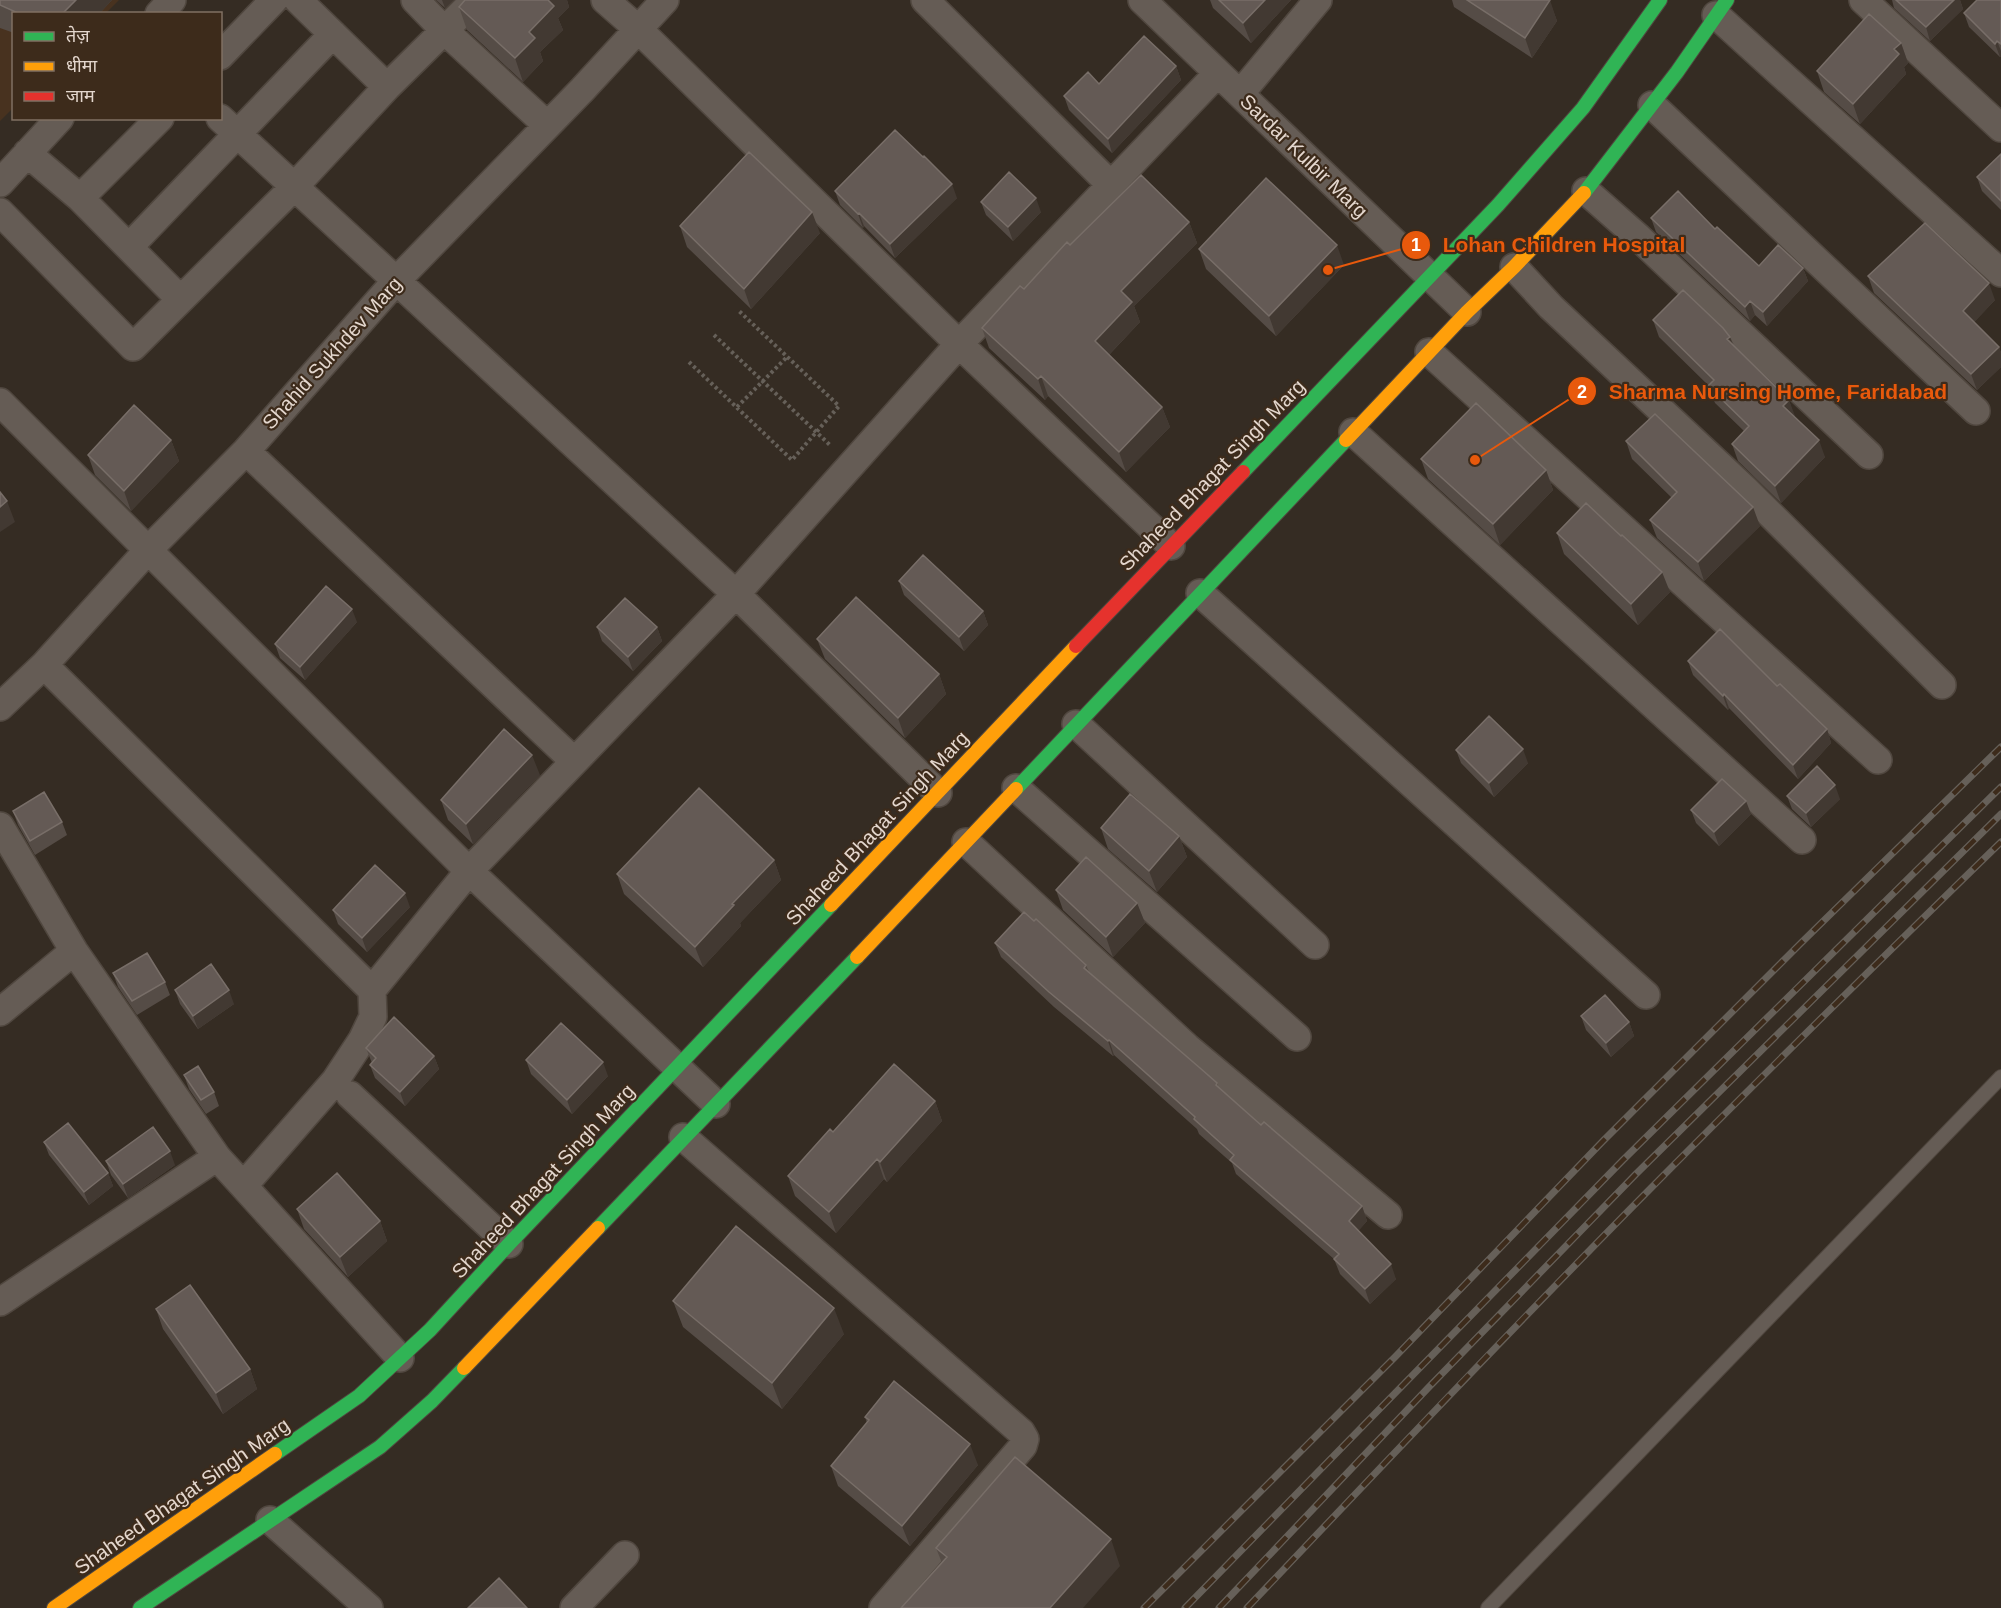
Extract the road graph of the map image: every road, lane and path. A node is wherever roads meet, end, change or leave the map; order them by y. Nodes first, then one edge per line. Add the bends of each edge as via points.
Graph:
1 (171, 0) edge
2 (273, 0) edge
3 (298, 0) edge
4 (415, 0) edge
5 (475, 0) edge
6 (605, 0) edge
7 (665, 0) edge
8 (925, 0) edge
9 (1142, 0) edge
10 (1317, 0) edge
11 (1660, 0) edge
12 (1863, 0) edge
13 (1722, 8) edge
14 (161, 12) edge
15 (638, 29) junction
16 (445, 31) junction
17 (333, 34) junction
18 (222, 54) edge
19 (1218, 73) junction
20 (387, 87) junction
21 (1240, 94) junction
22 (1652, 105) junction
23 (58, 120) edge
24 (158, 120) edge
25 (547, 125) junction
26 (229, 127) edge
27 (2001, 128) edge
28 (27, 153) junction
29 (0, 183) edge
30 (1111, 185) junction
31 (294, 187) junction
32 (1586, 191) junction
33 (80, 198) junction
34 (0, 212) edge
35 (129, 247) junction
36 (1514, 267) junction
37 (2001, 273) edge
38 (1430, 276) junction
39 (396, 281) junction
40 (180, 299) junction
41 (738, 310) dead end
42 (1467, 312) junction
43 (714, 335) dead end
44 (959, 344) junction
45 (1429, 352) junction
46 (787, 357) junction
47 (689, 362) dead end
48 (763, 381) junction
49 (0, 402) edge
50 (737, 407) junction
51 (1976, 411) dead end
52 (816, 432) junction
53 (1353, 432) junction
54 (246, 451) junction
55 (1869, 455) dead end
56 (851, 465) junction
57 (1171, 546) junction
58 (148, 549) junction
59 (1200, 593) junction
60 (735, 594) junction
61 (44, 665) junction
62 (1942, 685) dead end
63 (0, 707) edge
64 (1076, 724) junction
65 (1878, 760) dead end
66 (574, 761) junction
67 (1016, 788) junction
68 (938, 793) junction
69 (0, 826) edge
70 (1802, 840) dead end
71 (966, 842) junction
72 (470, 871) junction
73 (1315, 945) dead end
74 (74, 951) junction
75 (372, 990) junction
76 (1646, 995) dead end
77 (0, 1012) edge
78 (1297, 1037) dead end
79 (677, 1068) junction
80 (2001, 1077) edge
81 (350, 1095) dead end
82 (716, 1104) junction
83 (683, 1137) junction
84 (217, 1157) junction
85 (244, 1185) junction
86 (1388, 1215) dead end
87 (509, 1244) junction
88 (0, 1302) edge
89 (400, 1358) junction
90 (270, 1520) junction
91 (625, 1555) dead end
92 (54, 1608) edge
93 (140, 1608) edge
94 (369, 1608) edge
95 (574, 1608) edge
96 (883, 1608) edge
97 (1488, 1608) edge

1 - 14 street
2 - 18 street
3 - 17 street
4 - 16 street
5 - 16 street
6 - 15 street
7 - 15 street, Shahid Sukhdev Marg
8 - 30 street
9 - 19 street, Sardar Kulbir Marg
10 - 21 street
11 - 38 street, Shaheed Bhagat Singh Marg via 1584,108
12 - 27 street
13 - 22 street
13 - 37 street
15 - 25 street, Shahid Sukhdev Marg
15 - 44 street
16 - 20 street
16 - 25 street
17 - 20 street
17 - 26 street
19 - 21 street, Sardar Kulbir Marg
19 - 30 street
20 - 31 street
21 - 38 street, Sardar Kulbir Marg
22 - 32 street
22 - 51 street
23 - 28 street
24 - 33 street
25 - 39 street, Shahid Sukhdev Marg
26 - 31 street
26 - 35 street
28 - 29 street
28 - 33 street
30 - 44 street
31 - 39 street
31 - 40 street
32 - 36 street
32 - 55 street
33 - 35 street
34 - 40 street via 133,347
35 - 40 street
36 - 42 street
36 - 62 street
38 - 42 street, Sardar Kulbir Marg
38 - 57 street, Shaheed Bhagat Singh Marg
39 - 54 street, Shahid Sukhdev Marg
39 - 60 street
41 - 46 path
42 - 45 street
43 - 48 path
44 - 56 street
44 - 57 street
45 - 53 street
45 - 65 street
46 - 48 path
46 - 52 path via 839,406
47 - 50 path
48 - 50 path
48 - 52 path
49 - 58 street
50 - 52 path via 792,460
52 - 56 path
53 - 59 street
53 - 70 street
54 - 58 street, Shahid Sukhdev Marg
54 - 66 street
56 - 60 street
57 - 68 street, Shaheed Bhagat Singh Marg
58 - 61 street, Shahid Sukhdev Marg
58 - 72 street
59 - 64 street
59 - 76 street
60 - 66 street
60 - 68 street
61 - 63 street, Shahid Sukhdev Marg
61 - 75 street
64 - 67 street
64 - 73 street
66 - 72 street
67 - 71 street
67 - 78 street
68 - 79 street, Shaheed Bhagat Singh Marg
69 - 74 street
71 - 82 street
71 - 86 street via 1187,1047
72 - 75 street
72 - 79 street
74 - 77 street
74 - 84 street
75 - 85 street via 373,1017 362,1040 335,1081
79 - 82 street
79 - 87 street, Shaheed Bhagat Singh Marg
80 - 97 lane
81 - 87 street
82 - 83 street
83 - 90 street via 432,1401 380,1447
83 - 96 street via 1025,1439
84 - 85 street
84 - 88 street
85 - 89 street
87 - 89 street, Shaheed Bhagat Singh Marg
89 - 92 street, Shaheed Bhagat Singh Marg via 359,1396
90 - 93 street
90 - 94 street
91 - 95 street

